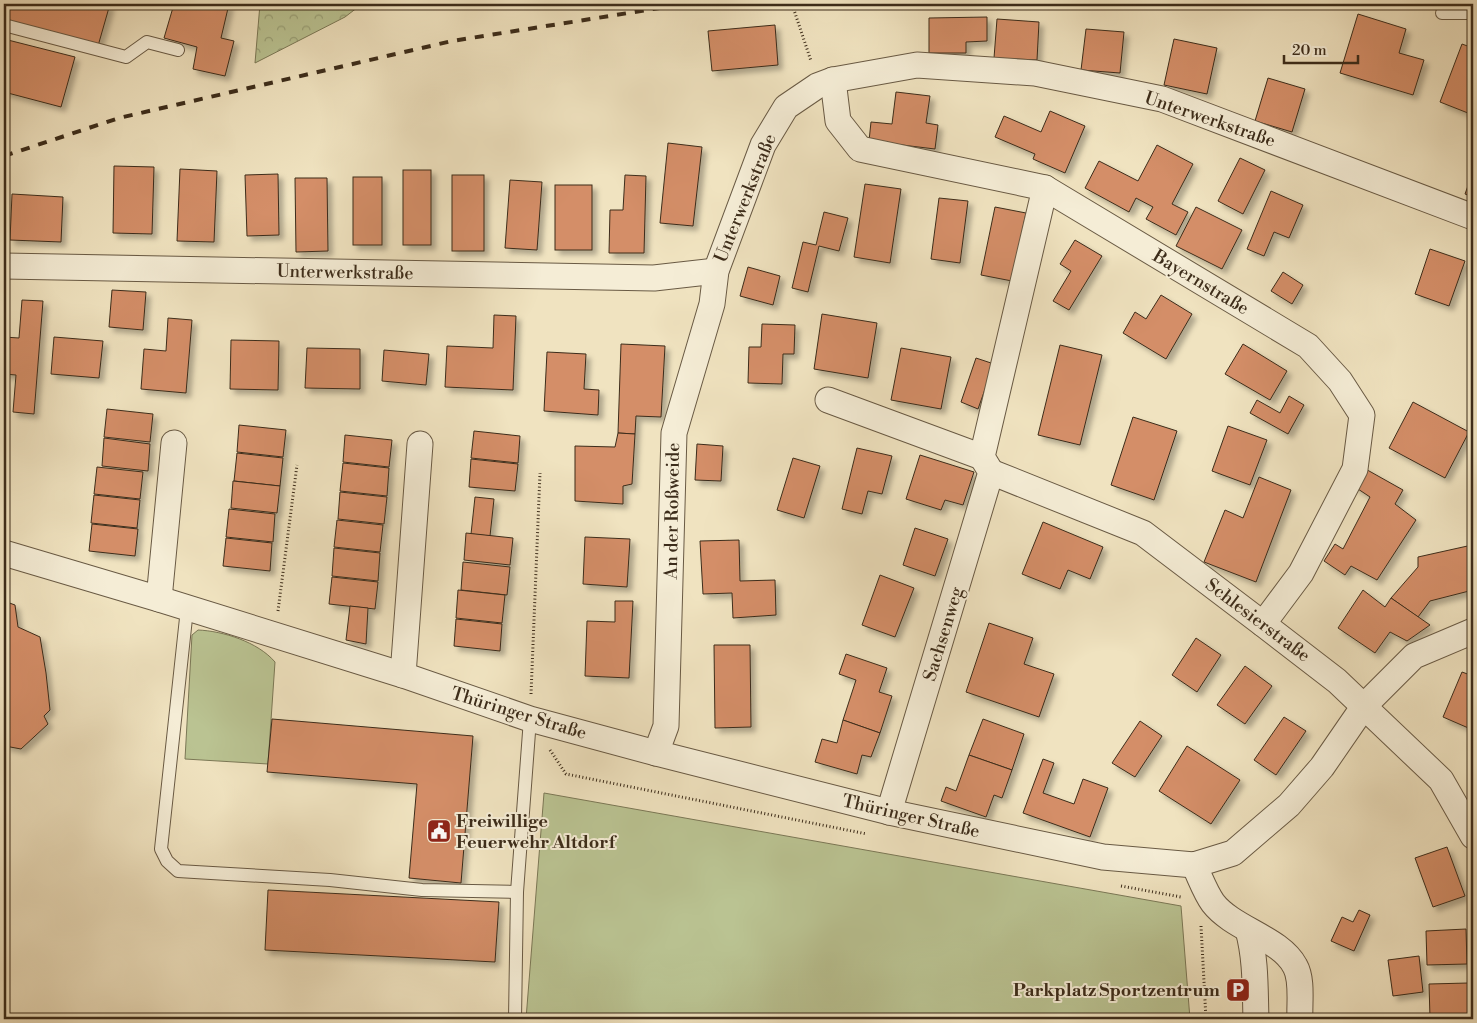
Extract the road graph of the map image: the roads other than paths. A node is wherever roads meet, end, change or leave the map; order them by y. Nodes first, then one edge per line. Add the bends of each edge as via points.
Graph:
1 (1442, 12) dead end
2 (1473, 13) edge
3 (4, 25) edge
4 (178, 50) dead end
5 (825, 83) junction
6 (1045, 188) junction
7 (1473, 217) edge
8 (4, 266) edge
9 (716, 272) junction
10 (828, 400) dead end
11 (174, 443) dead end
12 (420, 444) dead end
13 (986, 464) junction
14 (4, 553) edge
15 (159, 599) junction
16 (188, 609) junction
17 (1263, 624) junction
18 (1473, 631) edge
19 (403, 675) junction
20 (1364, 706) junction
21 (530, 718) junction
22 (656, 754) junction
23 (889, 812) junction
24 (1473, 836) edge
25 (1199, 875) junction
26 (517, 892) junction
27 (1248, 930) junction
28 (515, 1019) edge
29 (1256, 1019) edge
30 (1300, 1019) edge

1 - 2 lane
3 - 4 lane via 126,57 147,42
5 - 6 street, Bayernstraße via 838,121 860,149
5 - 7 street, Unterwerkstraße via 917,65 1035,73 1162,98
5 - 9 street, Unterwerkstraße via 786,108 763,145
6 - 13 street, Sachsenweg
6 - 17 street, Bayernstraße via 1308,346 1340,382 1362,415 1355,469 1301,572
8 - 9 street, Unterwerkstraße via 654,278
9 - 22 street, An der Roßweide via 712,304 674,434 666,726
10 - 13 street
11 - 15 street
12 - 19 street
13 - 17 street, Schlesierstraße via 1143,533
13 - 23 street, Sachsenweg
14 - 15 street, Thüringer Straße
15 - 16 street, Thüringer Straße
16 - 19 street, Thüringer Straße
16 - 26 lane via 162,850 167,862 178,871 330,880 422,890
17 - 20 street, Schlesierstraße
18 - 20 street via 1414,656
19 - 21 street, Thüringer Straße
20 - 24 street, Schlesierstraße via 1441,780
20 - 25 street, Thüringer Straße via 1322,767 1289,805 1233,853
21 - 22 street, Thüringer Straße
21 - 26 lane
22 - 23 street, Thüringer Straße
23 - 25 street, Thüringer Straße
25 - 27 street via 1214,903
26 - 28 lane
27 - 29 street via 1255,972
27 - 30 street via 1280,949 1296,966

